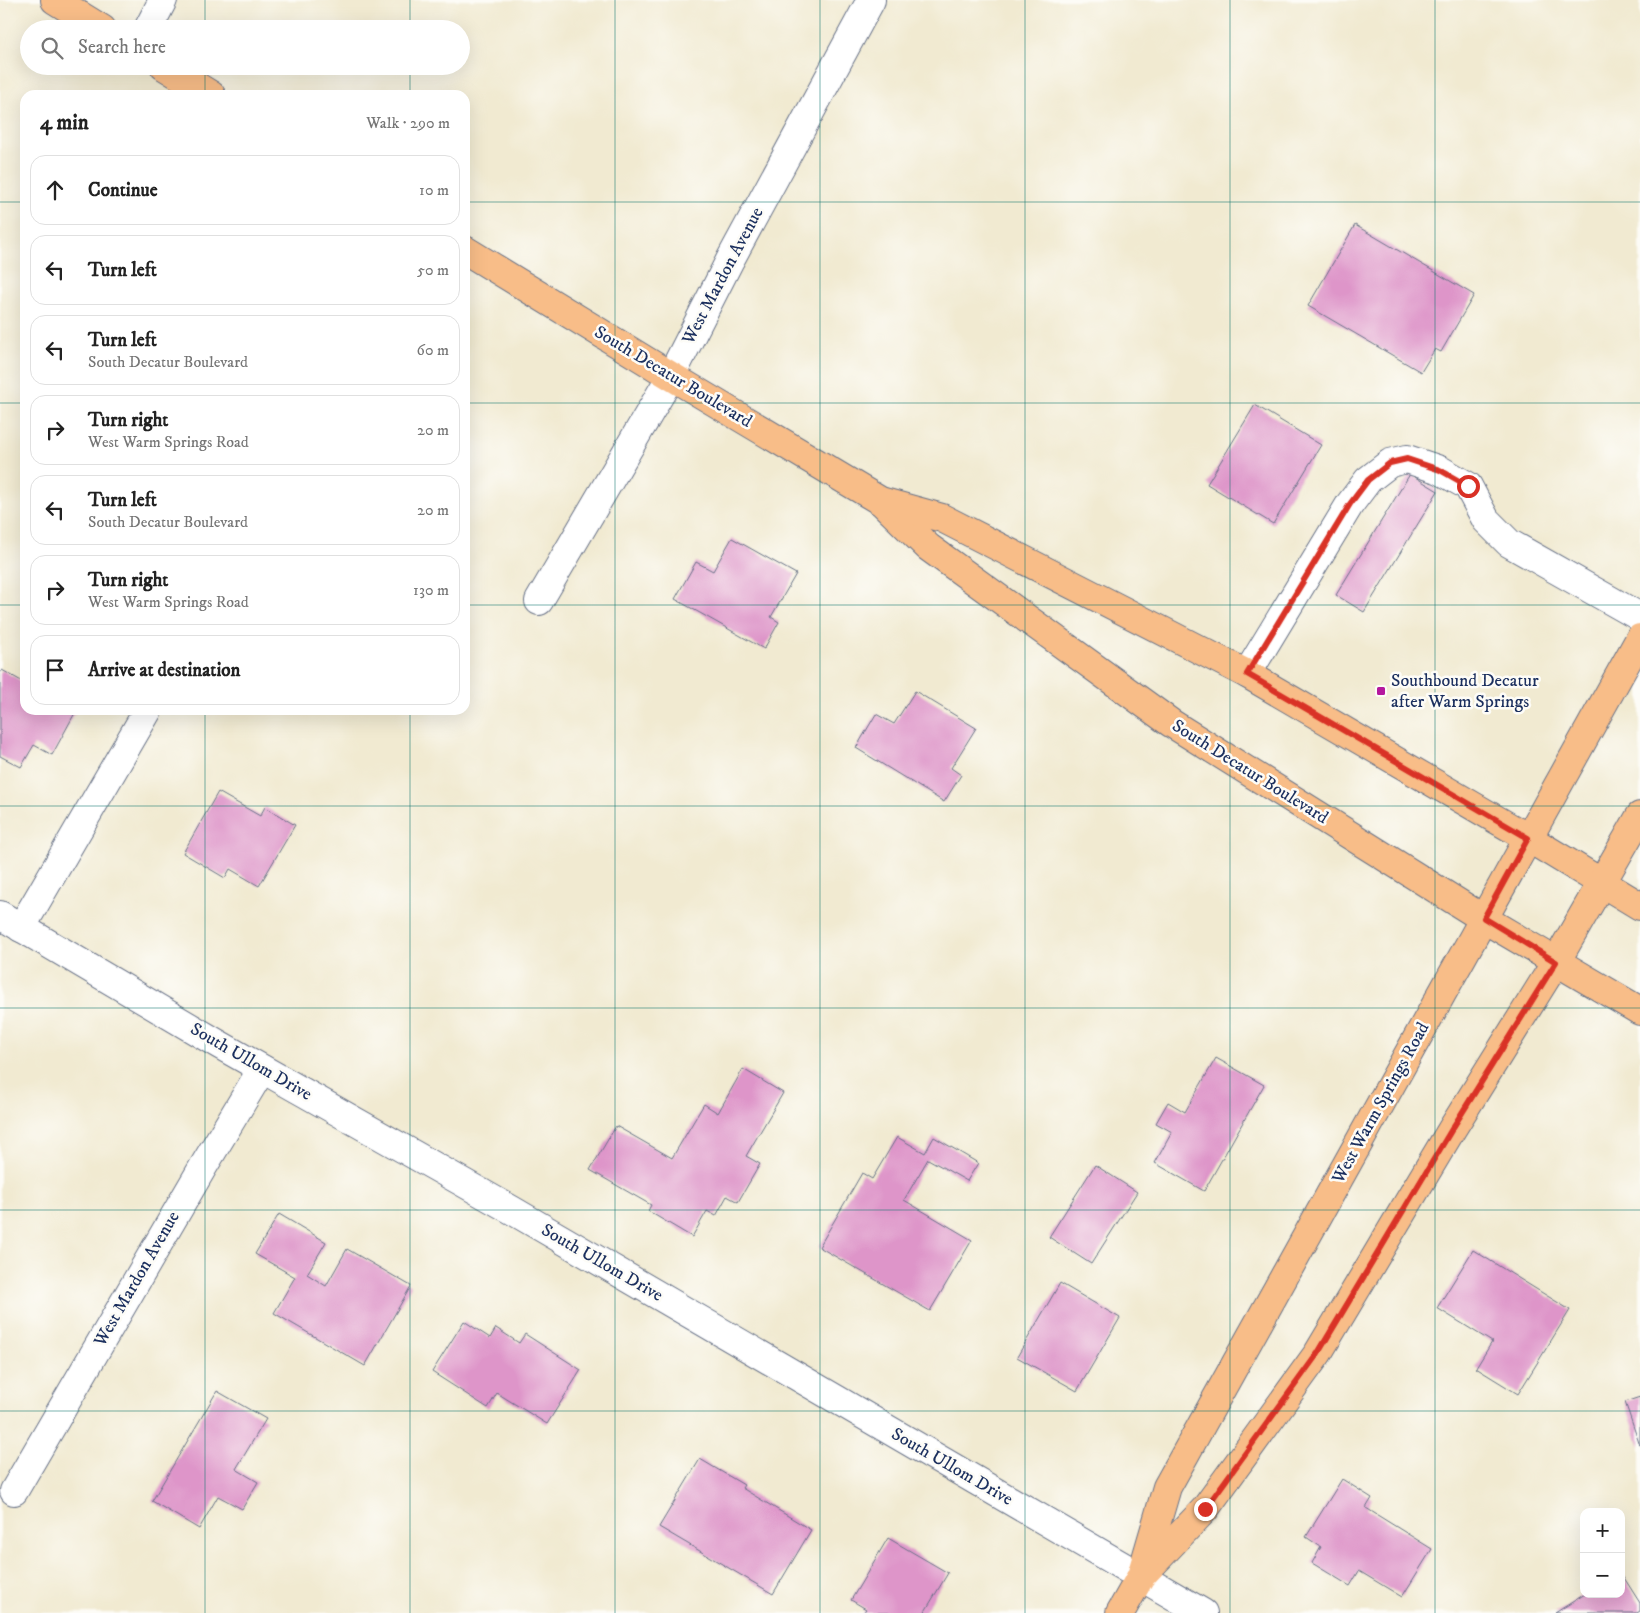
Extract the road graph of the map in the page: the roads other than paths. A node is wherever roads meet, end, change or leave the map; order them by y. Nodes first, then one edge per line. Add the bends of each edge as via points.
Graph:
1 (55, 0) edge
2 (163, 0) edge
3 (871, 0) edge
4 (87, 20) edge
5 (153, 20) edge
6 (179, 75) edge
7 (203, 90) edge
8 (470, 253) edge
9 (671, 376) junction
10 (882, 502) junction
11 (539, 601) dead end
12 (1640, 616) edge
13 (1640, 638) edge
14 (1247, 674) junction
15 (145, 715) edge
16 (1640, 816) edge
17 (1528, 838) junction
18 (1602, 884) junction
19 (1640, 906) edge
20 (1484, 918) junction
21 (10, 922) edge
22 (1556, 962) junction
23 (1640, 1012) edge
24 (262, 1069) junction
25 (14, 1491) dead end
26 (1141, 1576) junction
27 (1120, 1613) edge
28 (1203, 1613) edge

1 - 4 main road
2 - 5 street
3 - 9 street, West Mardon Avenue
6 - 7 main road
8 - 9 main road, South Decatur Boulevard
9 - 10 main road, South Decatur Boulevard
9 - 11 street, West Mardon Avenue
10 - 14 main road, South Decatur Boulevard via 942,518
10 - 20 main road, South Decatur Boulevard via 928,547 1171,723
12 - 14 street via 1509,543 1486,520 1468,486 1440,470 1407,459 1390,463 1368,480 1350,504
13 - 17 main road, West Warm Springs Road
14 - 17 main road, South Decatur Boulevard
15 - 21 street
16 - 18 main road, West Warm Springs Road
17 - 18 main road, South Decatur Boulevard
17 - 20 main road, West Warm Springs Road
18 - 19 main road, South Decatur Boulevard
18 - 22 main road, West Warm Springs Road
20 - 22 main road, South Decatur Boulevard
20 - 26 main road, West Warm Springs Road via 1167,1486
21 - 24 street, South Ullom Drive
22 - 23 main road, South Decatur Boulevard
22 - 26 main road, West Warm Springs Road via 1318,1353 1205,1509
24 - 25 street, West Mardon Avenue
24 - 26 street, South Ullom Drive via 510,1209
26 - 27 main road, West Warm Springs Road
26 - 28 street, South Ullom Drive

